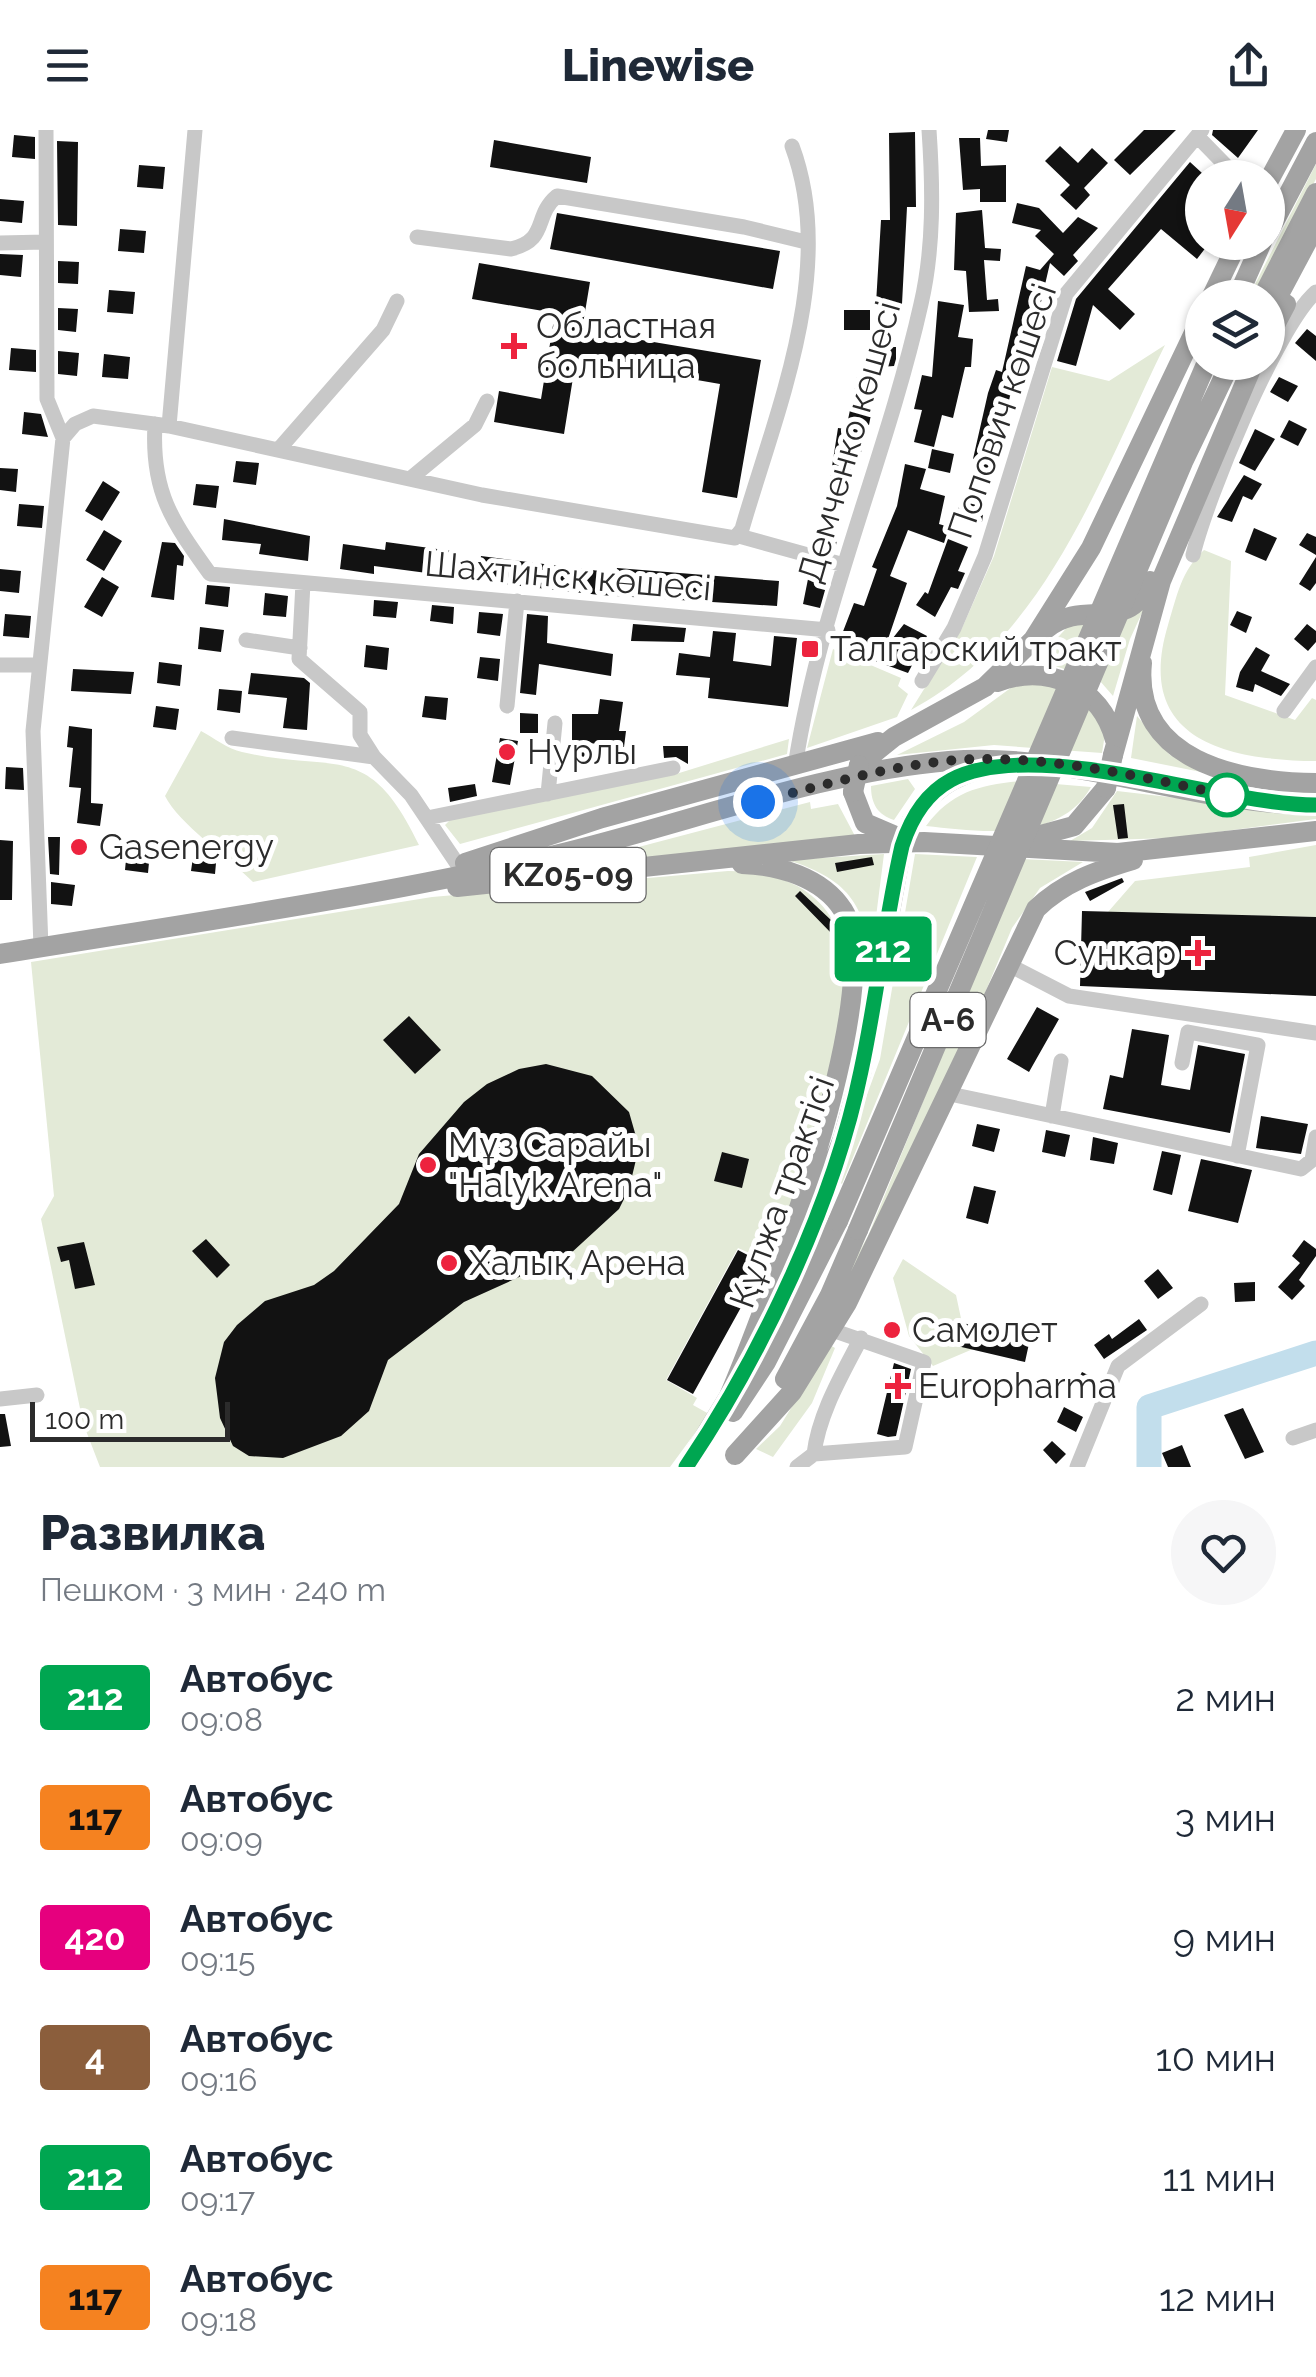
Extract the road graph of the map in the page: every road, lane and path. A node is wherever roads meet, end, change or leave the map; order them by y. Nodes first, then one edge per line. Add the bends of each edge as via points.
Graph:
1 (46, 130) edge
2 (195, 130) edge
3 (929, 130) edge
4 (1296, 130) edge
5 (1199, 133) edge
6 (1316, 142) edge
7 (792, 146) dead end
8 (1222, 160) edge
9 (1280, 160) edge
10 (1316, 193) edge
11 (1285, 201) edge
12 (1316, 224) edge
13 (417, 238) dead end
14 (45, 242) junction
15 (806, 242) junction
16 (0, 243) edge
17 (1316, 249) edge
18 (1271, 280) edge
19 (1285, 283) edge
20 (1316, 292) edge
21 (396, 300) dead end
22 (1285, 306) edge
23 (1185, 352) edge
24 (1200, 380) edge
25 (1222, 380) edge
26 (1235, 380) edge
27 (1246, 380) edge
28 (487, 400) dead end
29 (162, 425) junction
30 (63, 438) junction
31 (279, 449) junction
32 (411, 478) junction
33 (739, 536) junction
34 (1193, 554) dead end
35 (844, 564) junction
36 (302, 583) junction
37 (518, 601) junction
38 (1146, 629) junction
39 (828, 630) junction
40 (246, 640) dead end
41 (1033, 640) junction
42 (300, 648) junction
43 (39, 665) junction
44 (0, 666) edge
45 (1316, 668) edge
46 (922, 681) dead end
47 (986, 687) junction
48 (507, 706) dead end
49 (1284, 711) dead end
50 (555, 723) dead end
51 (894, 737) junction
52 (232, 738) dead end
53 (1114, 748) junction
54 (374, 757) junction
55 (795, 767) junction
56 (673, 768) dead end
57 (1090, 771) junction
58 (1316, 782) edge
59 (548, 794) junction
60 (1316, 805) edge
61 (1027, 808) junction
62 (426, 818) junction
63 (911, 822) dead end
64 (1316, 831) edge
65 (924, 842) junction
66 (982, 844) junction
67 (1186, 848) junction
68 (899, 862) dead end
69 (458, 865) junction
70 (665, 865) junction
71 (366, 895) junction
72 (40, 947) junction
73 (0, 954) edge
74 (1007, 964) junction
75 (1316, 1033) edge
76 (1061, 1061) dead end
77 (1182, 1063) dead end
78 (950, 1094) junction
79 (1052, 1116) junction
80 (1316, 1138) edge
81 (1237, 1156) junction
82 (1200, 1304) dead end
83 (832, 1330) junction
84 (861, 1338) junction
85 (36, 1395) dead end
86 (0, 1399) edge
87 (727, 1401) junction
88 (1316, 1430) edge
89 (1293, 1438) dead end
90 (814, 1454) junction
91 (730, 1461) edge
92 (687, 1467) edge
93 (797, 1467) edge
94 (1077, 1467) edge

1 - 14 street
2 - 29 street
3 - 35 street, Демченко көшесі via 931,224 921,303
4 - 9 main road
5 - 8 street
5 - 46 street, Попович көшесі via 1066,294 985,556
6 - 11 main road
7 - 15 street via 807,201
10 - 18 main road
12 - 19 main road
13 - 15 street via 525,246 557,196
14 - 16 street
14 - 30 street via 47,399
15 - 33 street via 802,320
17 - 22 main road
20 - 34 street via 1262,384
21 - 31 street via 383,330
23 - 41 main road via 1091,548
24 - 61 main road, bridge
25 - 61 main road, bridge
26 - 41 main road via 1138,607 1062,618
27 - 38 main road
28 - 32 street via 475,425
29 - 30 street via 93,416
29 - 31 street
29 - 36 street, Шахтинск көшесі via 152,466 161,495 210,574
30 - 43 street
31 - 32 street
32 - 33 street via 501,499
33 - 35 street
35 - 39 street, Демченко көшесі
36 - 37 street, Шахтинск көшесі
36 - 42 street
37 - 39 street, Шахтинск көшесі
37 - 48 street
38 - 53 main road
38 - 58 main road via 1148,713 1167,742 1190,759 1225,770
39 - 55 street, Демченко көшесі
40 - 42 street
41 - 47 main road
42 - 54 street via 300,659 360,712 360,735
43 - 44 street
43 - 72 street via 33,731
45 - 49 street
47 - 51 main road
47 - 53 main road via 1031,675 1074,685 1105,711
50 - 59 street
51 - 55 main road, KZ05-09
51 - 65 main road, bridge via 859,765 853,792 864,822 887,835
52 - 54 street
53 - 66 main road, bridge via 1106,788 1083,820 1034,839
54 - 62 street
55 - 69 main road, KZ05-09
56 - 59 street
57 - 60 main road
57 - 63 main road via 1004,767 966,774 937,789
57 - 71 main road via 980,760 878,772 553,856
59 - 62 street
61 - 91 main road, A-6, bridge via 858,1230 794,1364
61 - 92 main road, A-6, bridge via 838,1222 758,1376
62 - 69 street
64 - 67 main road
65 - 66 main road
65 - 70 main road, KZ05-09
66 - 67 main road via 1079,853
67 - 74 main road via 1096,871 1055,891 1036,909
68 - 87 main road, Құлжа трактісі via 843,1138 773,1316
69 - 71 main road, KZ05-09
70 - 71 main road, KZ05-09
70 - 87 main road via 748,864 798,875 843,910 855,948 849,1011 822,1127
71 - 72 main road, KZ05-09
72 - 73 main road, KZ05-09
74 - 75 street via 1070,996
74 - 78 main road
76 - 79 street
77 - 81 street via 1188,1032 1258,1045
78 - 79 street
78 - 83 main road
79 - 81 street
80 - 81 street via 1312,1160 1301,1170
82 - 94 street via 1118,1366
83 - 84 street
83 - 91 main road via 792,1392
84 - 90 street via 816,1434
84 - 90 street via 924,1362 905,1447
85 - 86 street
87 - 92 main road, Құлжа трактісі
88 - 89 street
90 - 93 street

